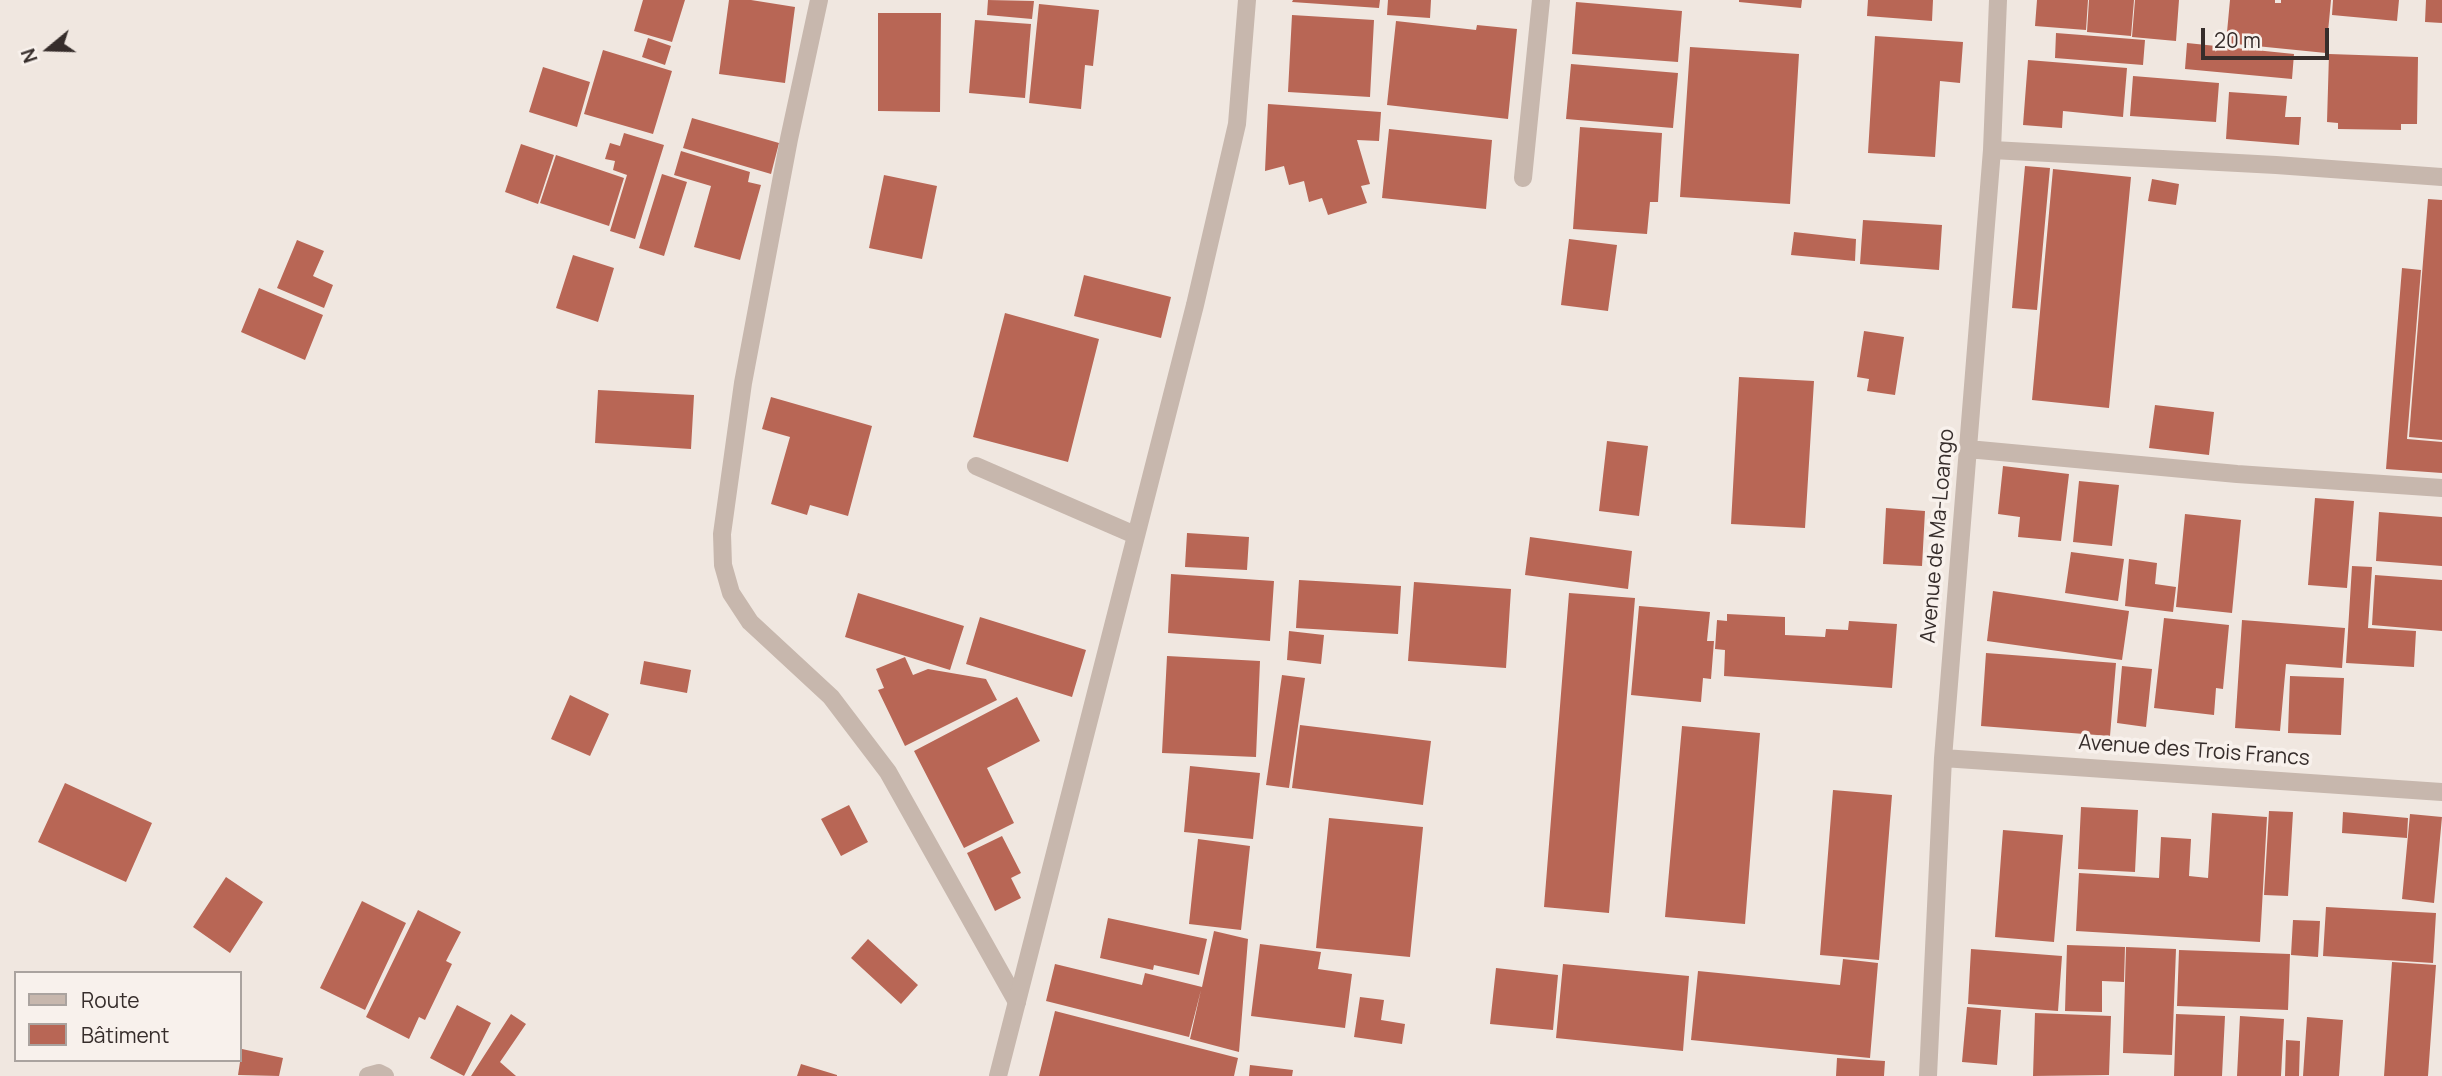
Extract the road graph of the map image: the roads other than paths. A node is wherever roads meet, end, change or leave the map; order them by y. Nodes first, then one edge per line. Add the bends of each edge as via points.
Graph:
1 (819, 0) edge
2 (1247, 0) edge
3 (1541, 0) edge
4 (1998, 0) edge
5 (1992, 150) junction
6 (1523, 177) dead end
7 (2442, 177) edge
8 (1968, 449) junction
9 (976, 466) dead end
10 (2442, 488) edge
11 (1135, 535) junction
12 (1942, 758) junction
13 (2442, 792) edge
14 (1017, 1002) junction
15 (368, 1076) edge
16 (385, 1076) edge
17 (998, 1076) edge
18 (1928, 1076) edge

1 - 14 street via 743,383 722,534 723,565 732,593 750,622 831,697 888,772
2 - 11 street via 1237,124
3 - 6 street
4 - 5 street, Avenue de Ma-Loango
5 - 7 street
5 - 8 street, Avenue de Ma-Loango
8 - 10 street
8 - 12 street, Avenue de Ma-Loango
9 - 11 street
11 - 14 street
12 - 13 street, Avenue des Trois Francs
12 - 18 street, Avenue de Ma-Loango
14 - 17 street
15 - 16 street

